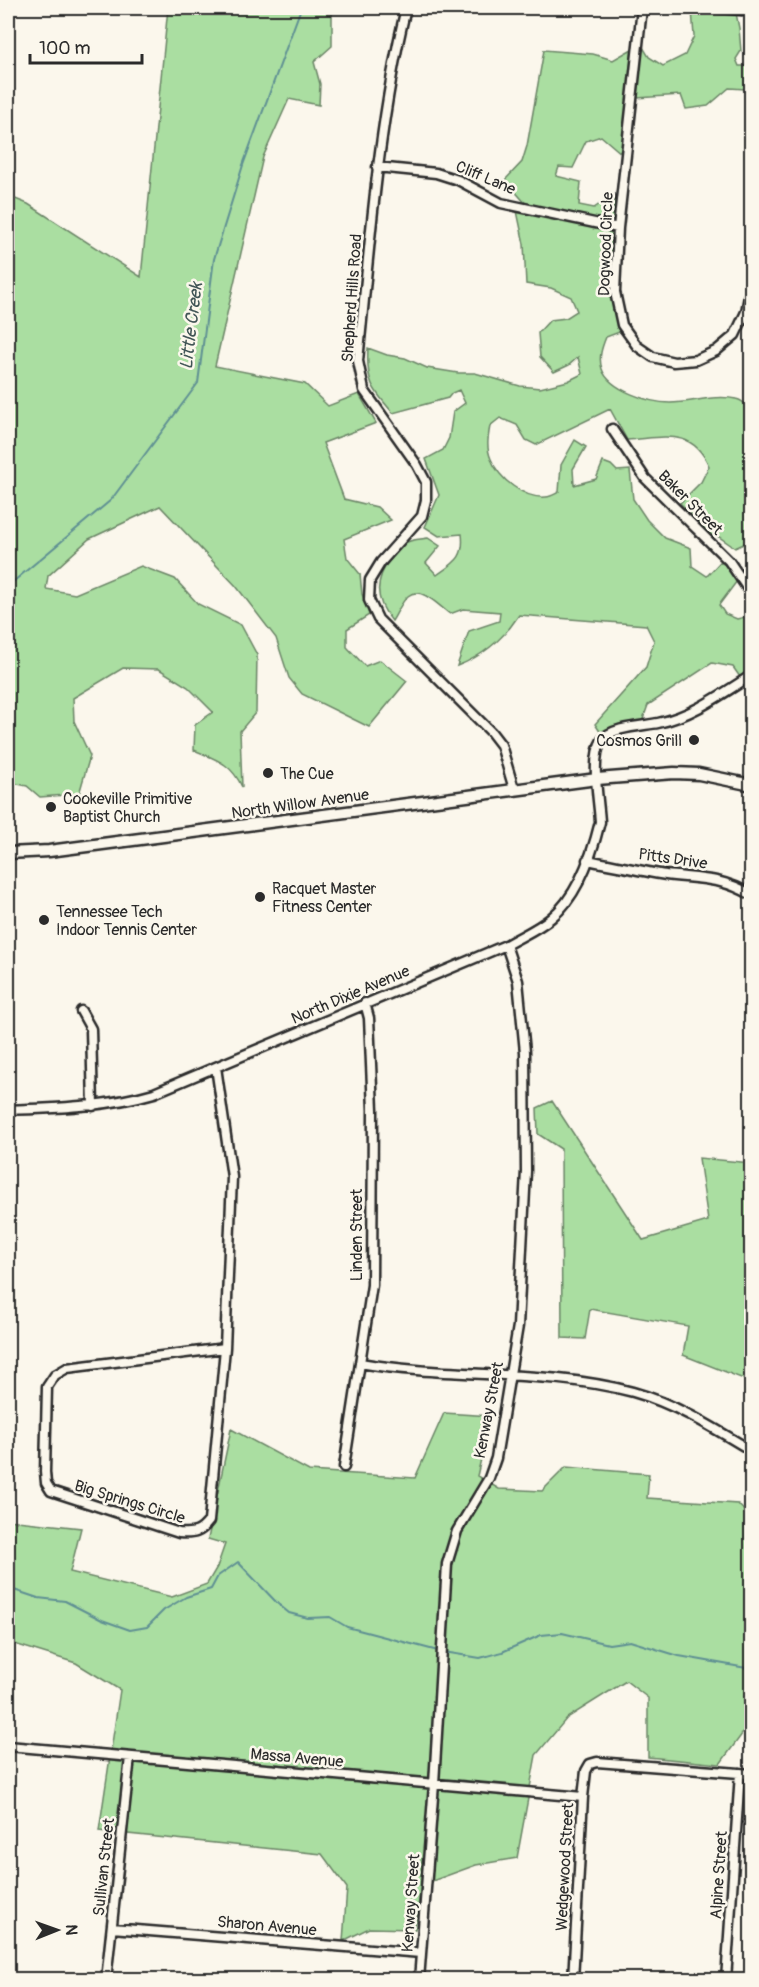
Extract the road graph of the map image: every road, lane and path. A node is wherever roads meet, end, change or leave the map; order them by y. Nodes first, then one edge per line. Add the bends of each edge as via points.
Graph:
1 (406, 8) edge
2 (642, 8) edge
3 (720, 8) edge
4 (752, 11) edge
5 (377, 167) junction
6 (618, 228) junction
7 (752, 280) edge
8 (612, 429) dead end
9 (752, 595) edge
10 (752, 675) edge
11 (597, 779) junction
12 (752, 785) edge
13 (514, 789) junction
14 (8, 854) edge
15 (587, 860) junction
16 (752, 895) edge
17 (506, 945) junction
18 (365, 1003) junction
19 (81, 1011) dead end
20 (216, 1067) junction
21 (93, 1106) junction
22 (8, 1110) edge
23 (225, 1348) junction
24 (360, 1363) junction
25 (511, 1374) junction
26 (752, 1451) edge
27 (344, 1467) dead end
28 (8, 1746) edge
29 (130, 1757) junction
30 (740, 1773) junction
31 (752, 1774) edge
32 (434, 1784) junction
33 (584, 1797) junction
34 (112, 1928) junction
35 (421, 1953) junction
36 (106, 1980) edge
37 (419, 1980) edge
38 (573, 1980) edge
39 (726, 1980) edge

1 - 5 street, Shepherd Hills Road
2 - 6 street, Dogwood Circle
3 - 4 street
5 - 6 street, Cliff Lane via 436,173 501,203
5 - 13 street, Shepherd Hills Road via 358,361 364,390 426,482 426,500 422,516 370,580 369,600 378,619 501,745
6 - 7 street, Dogwood Circle via 615,292 622,325 637,346 652,357 674,362 696,360 716,351 735,335 746,312
8 - 9 street, Baker Street via 645,478 729,561
10 - 11 street, North Dixie Avenue via 683,716 610,734 602,740 597,753
11 - 12 main road, North Willow Avenue via 674,773
11 - 13 main road, North Willow Avenue
11 - 15 street, North Dixie Avenue via 600,822
13 - 14 main road, North Willow Avenue
15 - 16 street, Pitts Drive via 716,879
15 - 17 street, North Dixie Avenue via 558,911
17 - 18 street, North Dixie Avenue
17 - 25 street, Kenway Street via 518,981 525,1052 526,1170 518,1326
18 - 20 street, North Dixie Avenue
18 - 24 street, Linden Street via 373,1110 372,1273
19 - 21 street via 90,1029
20 - 21 street, North Dixie Avenue via 153,1093
20 - 23 street, Big Springs Circle via 232,1177
21 - 22 street, North Dixie Avenue
23 - 23 street, Big Springs Circle via 67,1368 55,1375 47,1387 44,1455 46,1483 51,1491 179,1533 202,1530 209,1521
24 - 25 street via 396,1369
24 - 27 street, Linden Street
25 - 26 street via 591,1383 652,1398
25 - 32 street, Kenway Street via 493,1468 457,1531 447,1564
28 - 29 street, Massa Avenue
29 - 32 street, Massa Avenue
29 - 34 street, Sullivan Street
30 - 31 street
30 - 33 street, Wedgewood Street via 597,1762 586,1771
30 - 39 street, Alpine Street
32 - 33 street, Massa Avenue
32 - 35 street, Kenway Street
33 - 38 street, Wedgewood Street
34 - 35 street, Sharon Avenue
34 - 36 street, Sullivan Street
35 - 37 street, Kenway Street

